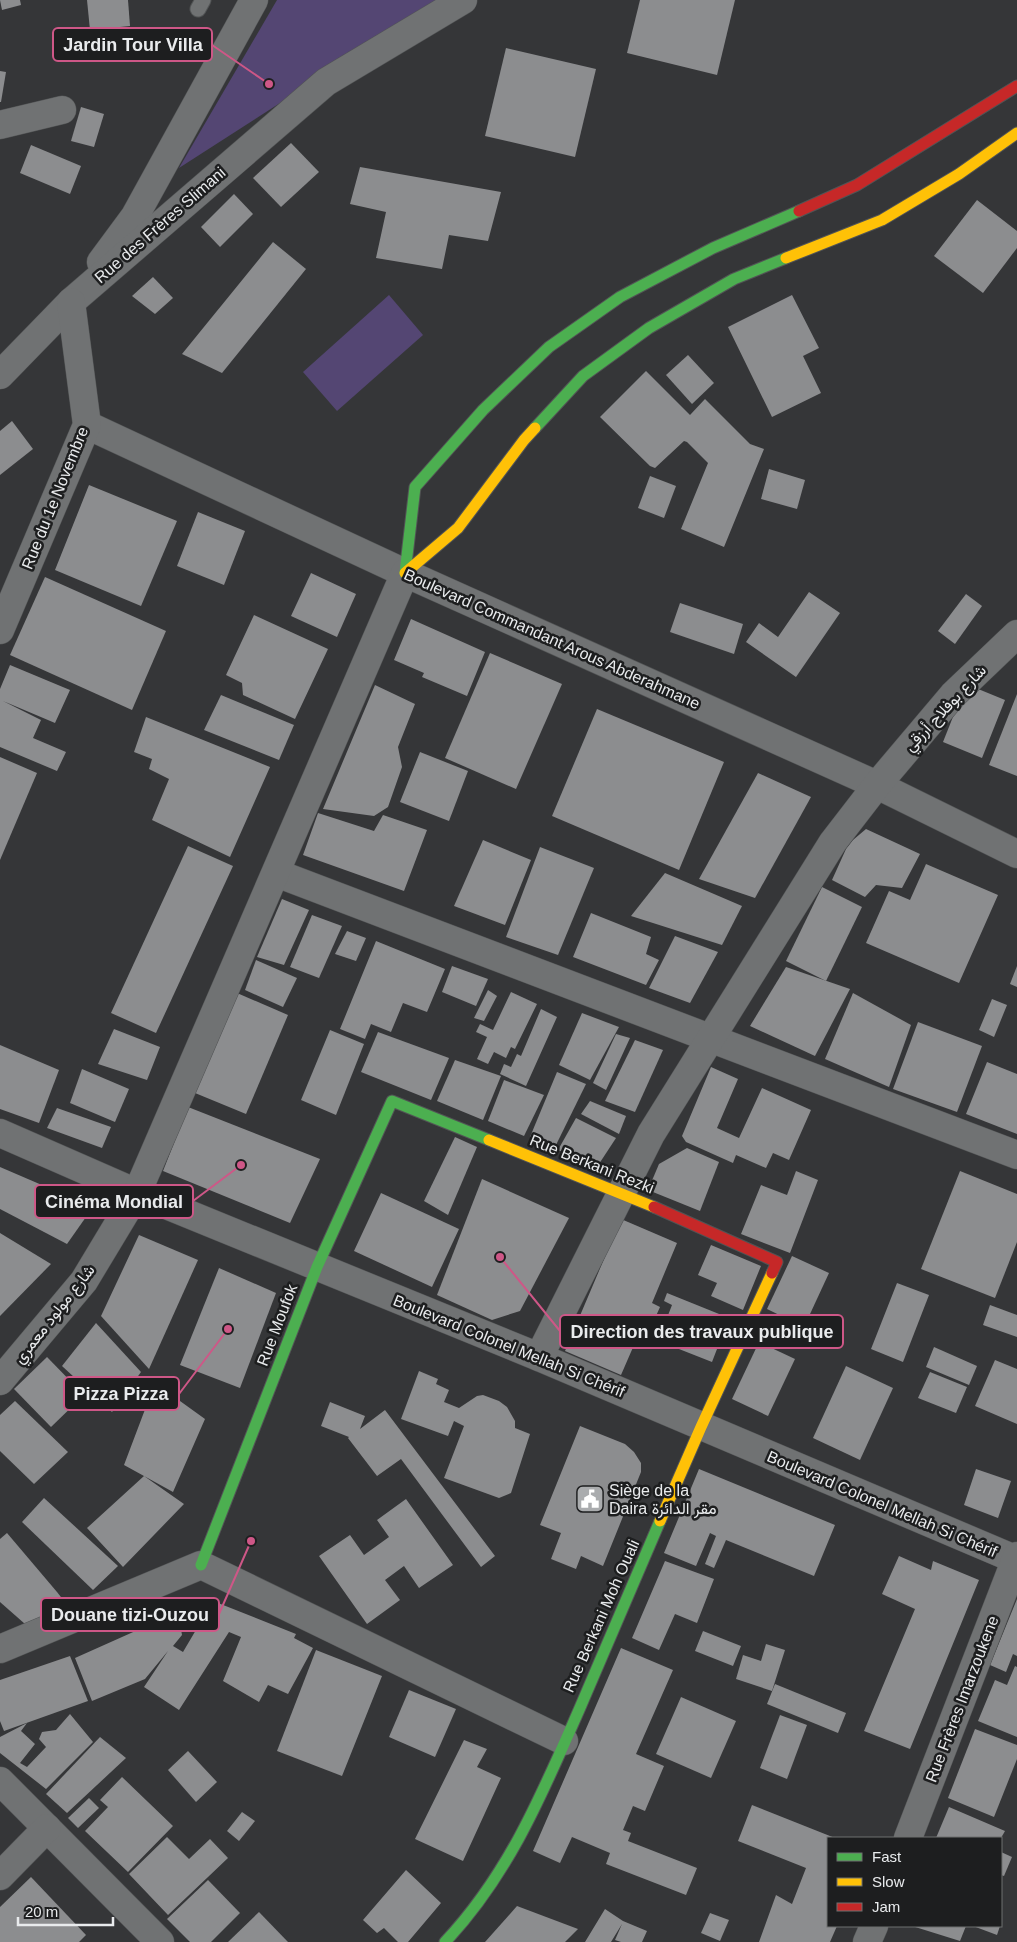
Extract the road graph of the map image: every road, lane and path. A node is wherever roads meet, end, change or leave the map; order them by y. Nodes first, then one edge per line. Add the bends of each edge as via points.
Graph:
1 (254, 0) edge
2 (463, 0) edge
3 (1017, 86) edge
4 (62, 110) dead end
5 (0, 125) edge
6 (1017, 133) edge
7 (71, 302) junction
8 (0, 374) edge
9 (87, 425) junction
10 (405, 573) junction
11 (0, 630) edge
12 (1017, 634) edge
13 (877, 785) junction
14 (1017, 854) edge
15 (276, 873) junction
16 (710, 1038) junction
17 (392, 1101) joint
18 (0, 1133) edge
19 (1017, 1155) edge
20 (137, 1193) junction
21 (622, 1193) junction
22 (777, 1262) joint
23 (316, 1267) junction
24 (539, 1357) junction
25 (0, 1381) edge
26 (701, 1427) junction
27 (1017, 1559) edge
28 (201, 1565) junction
29 (0, 1649) edge
30 (564, 1741) junction
31 (0, 1781) edge
32 (47, 1828) junction
33 (908, 1837) edge
34 (0, 1876) edge
35 (874, 1927) edge
36 (160, 1942) edge
37 (446, 1942) edge
38 (868, 1942) edge

1 - 7 street via 134,216
2 - 7 street, Rue des Frères Slimani via 326,82
3 - 10 street via 857,185 705,253 620,297 549,347 483,410 415,487
4 - 5 street
6 - 10 street via 959,174 882,220 734,279 642,334 583,376 524,440 458,528
7 - 8 street, Rue des Frères Slimani
7 - 9 street, Rue du 1e Novembre
9 - 10 street, Boulevard Commandant Arous Abderahmane
9 - 11 street, Rue du 1e Novembre
10 - 13 street, Boulevard Commandant Arous Abderahmane
10 - 15 street, شارع مولود معمري
12 - 13 street, شارع بوفلاح أرزقي via 953,695
13 - 14 street, Boulevard Commandant Arous Abderahmane
13 - 16 street, شارع بوفلاح أرزقي via 833,842
15 - 16 street
15 - 20 street, شارع مولود معمري
16 - 19 street
16 - 21 street, شارع بوفلاح أرزقي via 651,1134
17 - 21 street, Rue Berkani Rezki
17 - 23 street, Rue Moufok
18 - 20 street, Boulevard Colonel Mellah Si Chérif
20 - 23 street, Boulevard Colonel Mellah Si Chérif
20 - 25 street, شارع مولود معمري via 84,1281
21 - 22 street, Rue Berkani Rezki
21 - 24 street, شارع بوفلاح أرزقي
22 - 26 street, Rue Berkani Moh Ouali
23 - 24 street, Boulevard Colonel Mellah Si Chérif
23 - 28 street, Rue Moufok
24 - 26 street, Boulevard Colonel Mellah Si Chérif
26 - 27 street, Boulevard Colonel Mellah Si Chérif
26 - 30 street, Rue Berkani Moh Ouali
27 - 33 street, Rue Frères Imarzoukene
28 - 29 street
28 - 30 street
30 - 37 street, Rue Berkani Moh Ouali via 536,1808 500,1872
31 - 32 street
32 - 34 street
32 - 36 street
35 - 38 street

